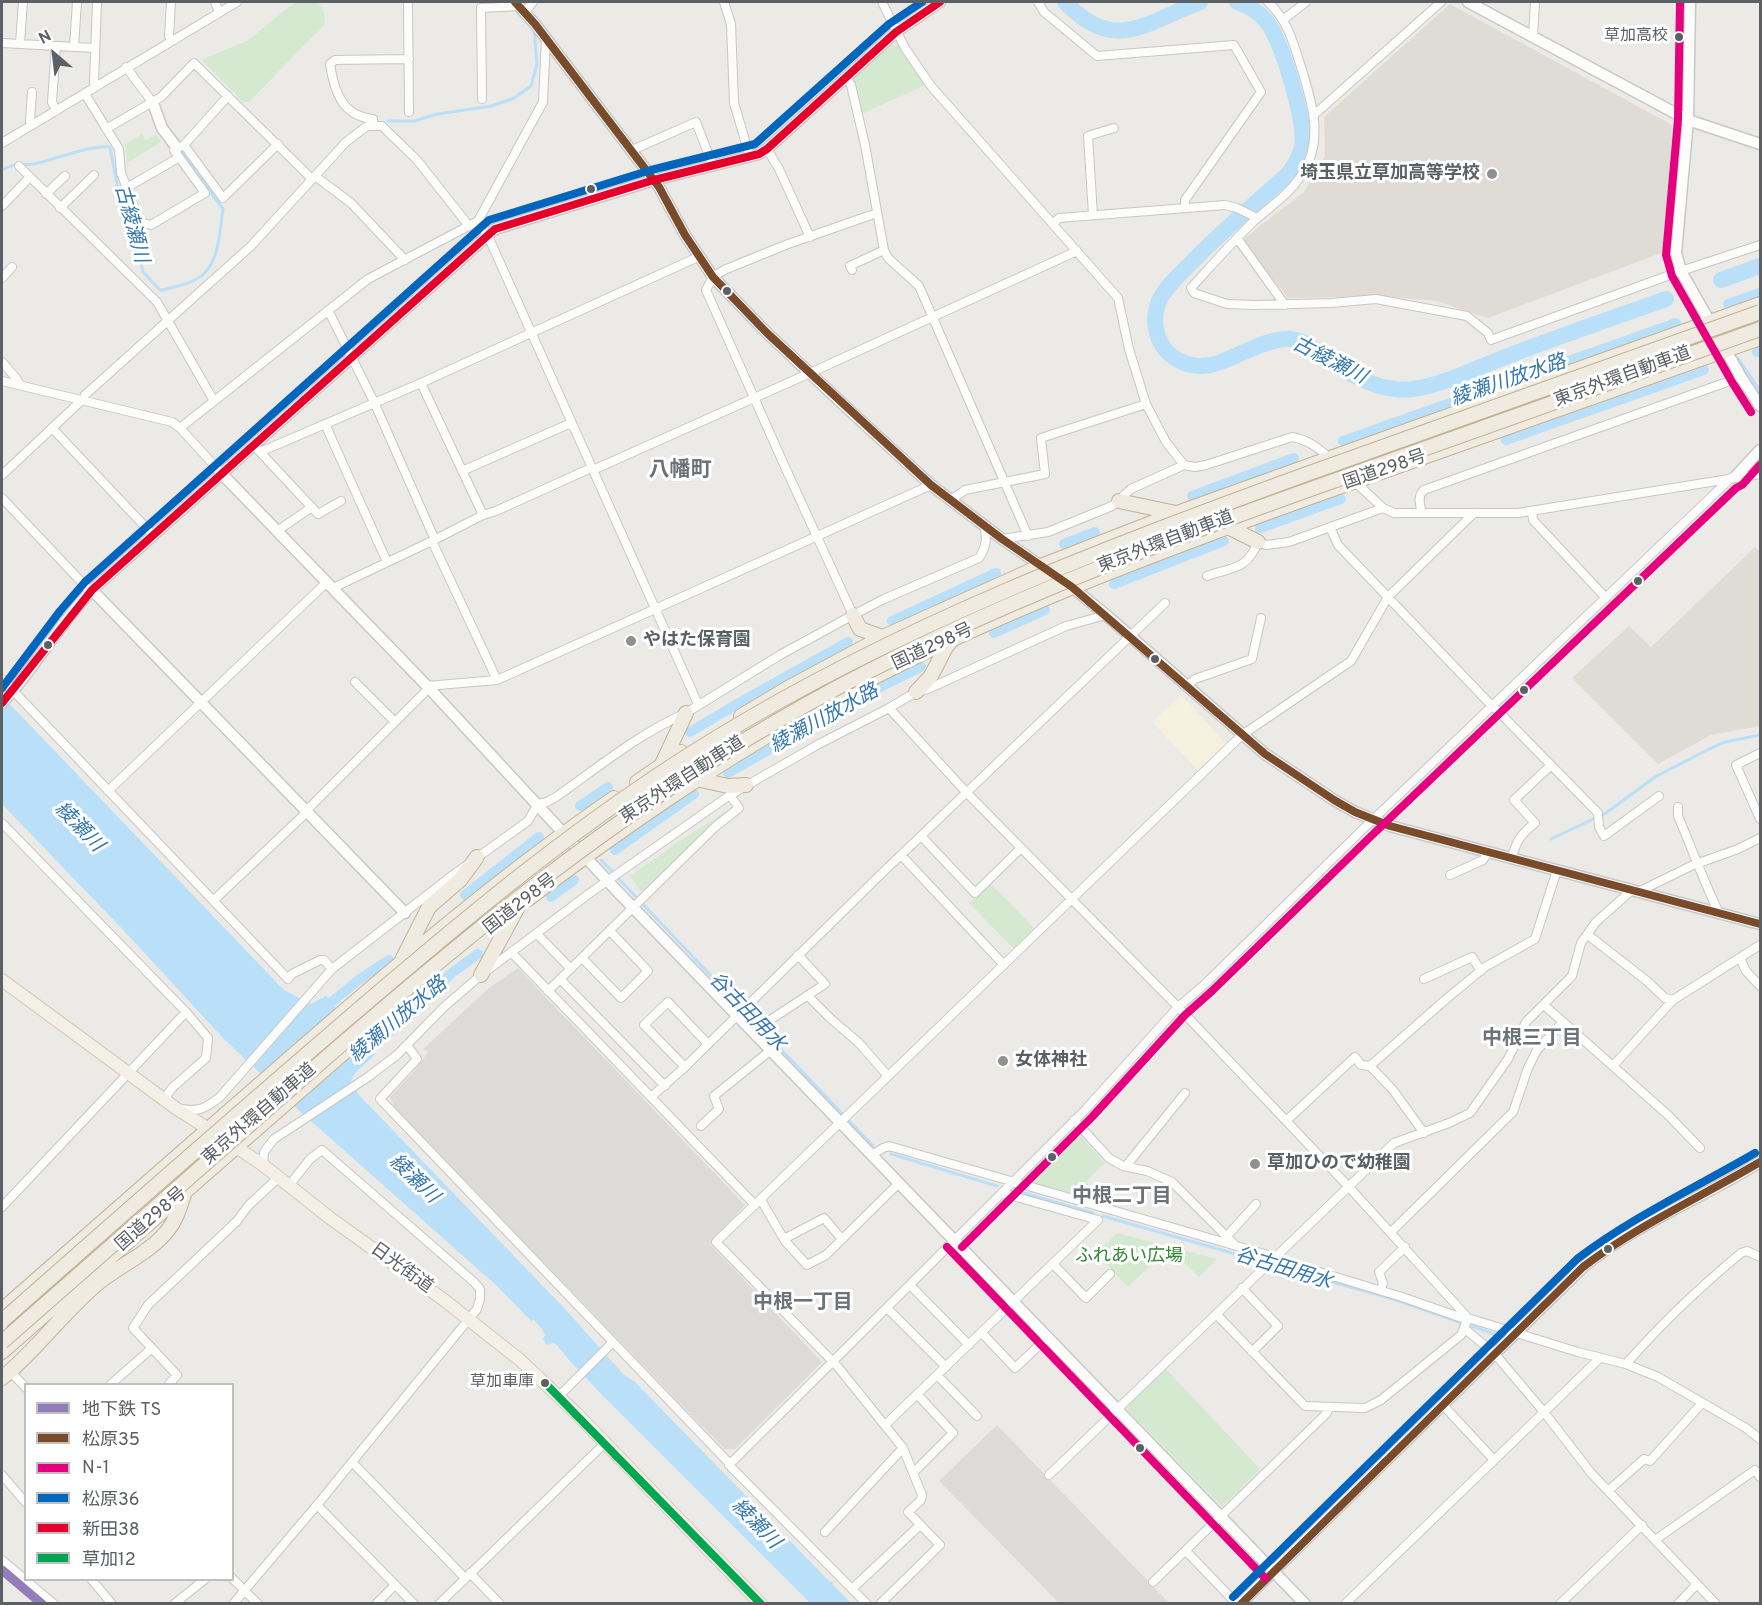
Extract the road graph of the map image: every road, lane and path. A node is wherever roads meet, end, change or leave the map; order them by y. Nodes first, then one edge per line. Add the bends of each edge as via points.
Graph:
1 (23, 2) edge
2 (77, 2) edge
3 (97, 2) edge
4 (171, 2) edge
5 (215, 2) edge
6 (237, 2) edge
7 (408, 2) edge
8 (533, 2) edge
9 (724, 2) edge
10 (882, 2) edge
11 (940, 2) edge
12 (1038, 2) edge
13 (1268, 2) edge
14 (1306, 2) edge
15 (1441, 2) edge
16 (1468, 2) edge
17 (1535, 2) edge
18 (1690, 2) edge
19 (520, 7) edge
20 (219, 12) junction
21 (1284, 19) junction
22 (896, 32) junction
23 (1533, 37) junction
24 (546, 39) junction
25 (171, 40) junction
26 (2, 43) edge
27 (20, 43) junction
28 (56, 46) junction
29 (74, 47) junction
30 (94, 48) junction
31 (409, 59) junction
32 (126, 68) junction
33 (846, 78) junction
34 (96, 87) junction
35 (32, 92) dead end
36 (85, 93) junction
37 (228, 96) junction
38 (482, 99) dead end
39 (153, 103) junction
40 (56, 110) junction
41 (409, 112) dead end
42 (1315, 114) junction
43 (1688, 120) junction
44 (32, 124) junction
45 (373, 126) junction
46 (1114, 128) dead end
47 (106, 129) junction
48 (2, 143) edge
49 (278, 144) junction
50 (1761, 144) edge
51 (768, 149) junction
52 (180, 150) junction
53 (630, 151) junction
54 (750, 157) junction
55 (19, 166) dead end
56 (713, 166) junction
57 (94, 175) dead end
58 (65, 176) dead end
59 (29, 178) junction
60 (314, 178) junction
61 (654, 180) junction
62 (128, 187) junction
63 (46, 195) junction
64 (2, 206) edge
65 (60, 208) junction
66 (1185, 208) junction
67 (877, 213) junction
68 (1093, 215) junction
69 (1255, 217) junction
70 (478, 221) junction
71 (1053, 224) junction
72 (469, 226) junction
73 (488, 236) junction
74 (810, 237) junction
75 (1237, 238) junction
76 (1761, 245) edge
77 (884, 250) junction
78 (1077, 250) junction
79 (698, 256) junction
80 (405, 260) junction
81 (12, 267) dead end
82 (852, 270) dead end
83 (1681, 271) junction
84 (713, 277) junction
85 (2, 278) edge
86 (1761, 304) edge
87 (1285, 305) junction
88 (328, 310) junction
89 (1761, 312) edge
90 (934, 316) junction
91 (167, 321) junction
92 (1709, 322) junction
93 (1761, 329) edge
94 (531, 332) junction
95 (1761, 338) edge
96 (1725, 350) junction
97 (351, 358) junction
98 (2, 362) edge
99 (810, 373) junction
100 (1741, 377) junction
101 (2, 381) edge
102 (421, 383) junction
103 (20, 385) junction
104 (754, 398) junction
105 (82, 400) junction
106 (214, 401) junction
107 (374, 402) junction
108 (1146, 404) junction
109 (1761, 406) edge
110 (571, 423) junction
111 (324, 424) junction
112 (52, 428) junction
113 (180, 428) junction
114 (257, 449) junction
115 (1761, 450) edge
116 (1329, 458) junction
117 (1184, 465) junction
118 (592, 469) junction
119 (462, 471) junction
120 (222, 474) junction
121 (1761, 474) edge
122 (2, 475) edge
123 (1733, 478) junction
124 (1005, 481) junction
125 (1355, 482) junction
126 (931, 485) junction
127 (2, 498) edge
128 (951, 500) junction
129 (341, 501) dead end
130 (1119, 501) junction
131 (312, 507) junction
132 (1383, 508) junction
133 (1532, 511) junction
134 (1177, 513) junction
135 (1422, 513) junction
136 (1474, 513) junction
137 (483, 515) junction
138 (984, 525) junction
139 (1228, 527) junction
140 (1330, 527) junction
141 (278, 531) junction
142 (153, 535) junction
143 (1028, 536) junction
144 (817, 537) junction
145 (1002, 539) junction
146 (434, 540) junction
147 (1258, 542) junction
148 (387, 562) junction
149 (1041, 566) junction
150 (1207, 576) dead end
151 (330, 585) junction
152 (1072, 587) junction
153 (91, 591) junction
154 (1388, 597) junction
155 (1606, 597) junction
156 (1165, 603) dead end
157 (656, 609) junction
158 (853, 615) junction
159 (1107, 615) junction
160 (1261, 618) dead end
161 (1132, 636) junction
162 (883, 638) junction
163 (954, 638) junction
164 (2, 680) edge
165 (497, 680) junction
166 (355, 682) dead end
167 (1187, 686) junction
168 (428, 687) junction
169 (916, 692) junction
170 (8, 696) edge
171 (201, 703) junction
172 (698, 704) junction
173 (1493, 706) junction
174 (889, 708) junction
175 (686, 713) junction
176 (395, 722) junction
177 (1242, 735) junction
178 (1761, 753) edge
179 (662, 764) junction
180 (1550, 766) junction
181 (696, 779) junction
182 (746, 785) junction
183 (1761, 790) edge
184 (108, 791) junction
185 (966, 792) junction
186 (730, 795) junction
187 (1751, 795) junction
188 (1659, 796) dead end
189 (538, 804) junction
190 (1678, 807) dead end
191 (307, 810) junction
192 (1373, 819) junction
193 (1761, 819) edge
194 (2, 823) edge
195 (564, 832) junction
196 (921, 836) junction
197 (1761, 838) edge
198 (1021, 848) junction
199 (1488, 852) junction
200 (586, 855) junction
201 (901, 855) junction
202 (477, 857) junction
203 (1512, 858) junction
204 (1698, 863) junction
205 (1557, 870) junction
206 (1450, 875) dead end
207 (608, 880) junction
208 (1635, 891) junction
209 (214, 900) junction
210 (1071, 900) junction
211 (519, 905) junction
212 (633, 908) junction
213 (405, 913) junction
214 (1719, 913) junction
215 (1761, 924) edge
216 (610, 931) junction
217 (537, 933) junction
218 (1588, 935) junction
219 (1761, 945) edge
220 (512, 953) junction
221 (798, 954) junction
222 (582, 958) junction
223 (1740, 958) junction
224 (400, 963) junction
225 (1004, 965) junction
226 (332, 969) junction
227 (571, 969) junction
228 (1481, 971) junction
229 (481, 975) junction
230 (560, 979) junction
231 (1425, 979) dead end
232 (2, 980) edge
233 (1761, 986) edge
234 (548, 991) junction
235 (808, 996) junction
236 (1673, 1000) junction
237 (1544, 1005) junction
238 (1178, 1007) junction
239 (186, 1012) junction
240 (738, 1015) junction
241 (766, 1022) dead end
242 (1563, 1023) junction
243 (708, 1044) junction
244 (406, 1045) junction
245 (771, 1050) junction
246 (1370, 1066) junction
247 (1613, 1066) junction
248 (685, 1067) junction
249 (130, 1074) junction
250 (888, 1076) junction
251 (665, 1086) junction
252 (1185, 1094) dead end
253 (651, 1097) junction
254 (164, 1099) junction
255 (177, 1109) junction
256 (1074, 1120) junction
257 (1286, 1121) junction
258 (841, 1122) junction
259 (701, 1126) dead end
260 (208, 1129) junction
261 (1424, 1133) junction
262 (235, 1146) junction
263 (1700, 1148) dead end
264 (873, 1155) junction
265 (1761, 1162) edge
266 (262, 1166) junction
267 (1126, 1166) junction
268 (278, 1178) junction
269 (1014, 1181) junction
270 (899, 1183) junction
271 (1348, 1186) junction
272 (288, 1187) junction
273 (185, 1190) junction
274 (1002, 1193) junction
275 (3, 1201) edge
276 (758, 1203) junction
277 (1256, 1204) dead end
278 (1391, 1232) junction
279 (1227, 1236) junction
280 (841, 1238) junction
281 (784, 1239) junction
282 (955, 1240) junction
283 (1235, 1245) junction
284 (1405, 1247) junction
285 (1761, 1257) edge
286 (1274, 1258) junction
287 (1053, 1264) junction
288 (1110, 1274) dead end
289 (910, 1285) junction
290 (1242, 1288) junction
291 (1381, 1290) junction
292 (1014, 1302) junction
293 (887, 1308) junction
294 (2, 1310) edge
295 (1216, 1314) junction
296 (1468, 1318) junction
297 (468, 1319) junction
298 (2, 1321) edge
299 (1465, 1329) junction
300 (982, 1333) junction
301 (1515, 1334) junction
302 (1048, 1337) junction
303 (2, 1342) edge
304 (613, 1342) junction
305 (969, 1345) junction
306 (151, 1349) junction
307 (2, 1352) edge
308 (1252, 1352) junction
309 (1494, 1353) junction
310 (1600, 1358) junction
311 (833, 1362) junction
312 (1626, 1364) junction
313 (946, 1367) junction
314 (6, 1374) edge
315 (937, 1375) junction
316 (112, 1383) edge
317 (170, 1383) edge
318 (24, 1387) edge
319 (917, 1395) junction
320 (559, 1396) junction
321 (1702, 1403) junction
322 (1443, 1405) junction
323 (1330, 1407) junction
324 (1118, 1409) junction
325 (1544, 1412) junction
326 (977, 1416) dead end
327 (885, 1425) junction
328 (1761, 1440) edge
329 (605, 1443) junction
330 (903, 1448) junction
331 (1494, 1460) junction
332 (351, 1462) junction
333 (730, 1464) junction
334 (914, 1472) junction
335 (2, 1475) edge
336 (1049, 1475) dead end
337 (1761, 1477) edge
338 (1608, 1491) junction
339 (24, 1501) edge
340 (317, 1505) junction
341 (1221, 1516) junction
342 (920, 1525) junction
343 (1642, 1525) junction
344 (825, 1532) dead end
345 (1655, 1540) junction
346 (1186, 1551) junction
347 (2, 1560) edge
348 (1273, 1571) junction
349 (467, 1576) junction
350 (24, 1579) edge
351 (234, 1580) edge
352 (27, 1581) edge
353 (93, 1581) edge
354 (203, 1581) edge
355 (1153, 1582) dead end
356 (1697, 1584) junction
357 (395, 1585) junction
358 (852, 1589) junction
359 (244, 1590) junction
360 (54, 1604) edge
361 (112, 1604) edge
362 (174, 1604) edge
363 (233, 1604) edge
364 (258, 1604) edge
365 (375, 1604) edge
366 (414, 1604) edge
367 (439, 1604) edge
368 (500, 1604) edge
369 (761, 1604) edge
370 (867, 1604) edge
371 (880, 1604) edge
372 (1238, 1604) edge
373 (1305, 1604) edge
374 (1345, 1604) edge
375 (1560, 1604) edge
376 (1678, 1604) edge
377 (1716, 1604) edge

1 - 27 street
2 - 29 street
3 - 30 street
4 - 25 street
5 - 20 street
6 - 20 street
7 - 31 street
8 - 19 street
9 - 54 street via 731,24 734,102
10 - 22 street
11 - 22 street
12 - 66 street via 1044,12 1097,56 1234,45 1261,92 1185,200
13 - 21 street
14 - 21 street
15 - 42 street
16 - 23 street
17 - 23 street
18 - 43 street
19 - 24 street
19 - 38 street via 481,8
20 - 25 street
21 - 42 street
22 - 33 street
22 - 71 street via 931,86
23 - 43 street
24 - 53 street
24 - 70 street via 543,102
25 - 32 street
26 - 27 street
27 - 28 street
28 - 29 street
28 - 40 street via 52,102
29 - 30 street
30 - 34 street
31 - 41 street
31 - 45 street via 335,60 330,64 339,98 354,114 373,119
32 - 34 street
32 - 39 street
33 - 51 street
33 - 67 street via 865,145
34 - 36 street
35 - 44 street
36 - 40 street
36 - 47 street
37 - 39 street via 198,65
37 - 49 street
37 - 52 street
39 - 47 street
39 - 52 street via 162,128
40 - 44 street
42 - 69 street via 1311,158 1301,177
43 - 50 street
43 - 83 street via 1676,244
44 - 48 street
45 - 60 street via 367,126 346,142
45 - 72 street via 382,126 417,160
46 - 68 street via 1088,136
47 - 62 street via 119,149 121,173
49 - 52 street via 223,198
49 - 60 street
51 - 54 street
51 - 74 street
52 - 62 street
52 - 62 street via 205,193 151,225 140,222
53 - 56 street via 696,122
53 - 61 street
54 - 56 street
55 - 59 street
56 - 61 street
57 - 65 street
58 - 63 street
59 - 63 street
59 - 64 street
60 - 80 street via 351,203
60 - 91 street via 251,246
61 - 73 street via 500,227
61 - 79 street
63 - 65 street
65 - 91 street via 157,303
66 - 68 street
66 - 69 street via 1225,205
67 - 74 street
67 - 77 street
68 - 71 street via 1059,218
69 - 75 street
70 - 72 street
70 - 73 street
71 - 78 street
72 - 80 street
73 - 94 street
73 - 97 street
74 - 84 street
75 - 87 street
75 - 87 street via 1191,288 1194,293 1227,304
76 - 83 street
77 - 82 street via 850,266
77 - 90 street via 919,286
78 - 90 street
78 - 108 street via 1118,298
79 - 84 street
79 - 94 street
80 - 88 street via 368,279
81 - 85 street
83 - 87 street via 1491,340 1467,315 1428,307 1376,299
83 - 92 street
84 - 99 street
84 - 104 street via 706,290
86 - 92 highway, 国道298号
88 - 97 street
88 - 106 street
89 - 298 highway, 東京外環自動車道, bridge via 1102,550 935,621 774,704 663,772 513,881 404,970
90 - 99 street
90 - 124 street
91 - 105 street
91 - 106 street
92 - 96 street
92 - 116 highway, 国道298号
93 - 303 highway, 東京外環自動車道, bridge via 1122,558 944,634 773,723 617,823 473,932
94 - 102 street
94 - 110 street
95 - 96 highway, 国道298号
96 - 100 street
96 - 125 highway, 国道298号
97 - 107 street
97 - 114 street
98 - 103 street
99 - 104 street
99 - 126 street
100 - 109 street
100 - 135 street via 1424,490 1419,502
101 - 103 street
102 - 107 street
102 - 119 street
103 - 105 street
104 - 118 street
104 - 144 street
105 - 112 street
105 - 113 street via 172,422
106 - 113 street
107 - 111 street
107 - 146 street
108 - 117 street via 1166,442
108 - 124 street via 1041,438 1045,474
110 - 118 street
110 - 119 street
111 - 114 street
111 - 148 street
112 - 122 street
112 - 142 street
113 - 120 street
114 - 120 street
114 - 131 street
115 - 123 street
116 - 117 street via 1313,444 1292,437 1206,465
116 - 125 street
116 - 134 highway, 国道298号
117 - 130 street via 1137,486
118 - 137 street
118 - 157 street
119 - 137 street
120 - 141 street
120 - 142 street
121 - 123 street
123 - 133 street
123 - 155 street
124 - 128 street via 966,490
124 - 143 street
125 - 132 street
125 - 139 highway, 国道298号
126 - 128 street
126 - 144 street
127 - 153 street
128 - 138 street
129 - 131 street via 318,514
130 - 134 highway
130 - 143 street via 1048,532
131 - 141 street
132 - 135 street via 1394,513
132 - 140 street
133 - 136 street
133 - 155 street via 1533,520
134 - 149 highway, 国道298号
135 - 136 street
136 - 154 street
137 - 146 street
138 - 145 street
138 - 158 street via 986,548 979,558
139 - 147 highway
139 - 152 highway, 国道298号
140 - 147 street via 1278,545
140 - 154 street via 1338,545
141 - 151 street
142 - 153 street
143 - 145 street
144 - 157 street
144 - 158 street
145 - 149 street
146 - 148 street
146 - 165 street
147 - 150 street via 1247,562
148 - 151 street
149 - 152 street
149 - 162 highway, 国道298号
151 - 168 street
151 - 171 street
152 - 159 street
152 - 163 highway, 国道298号
153 - 170 street
153 - 171 street
154 - 173 street
154 - 177 street via 1351,661
155 - 173 street
156 - 161 street
157 - 165 street
157 - 172 street
158 - 162 highway via 860,628
158 - 172 street
159 - 161 street
159 - 169 street via 1066,626
160 - 167 street via 1252,659 1195,679
161 - 167 street
161 - 185 street
162 - 179 highway, 国道298号 via 788,688
163 - 169 highway via 931,676
163 - 181 highway, 国道298号 via 852,688
164 - 170 street
165 - 168 street
166 - 176 street
167 - 177 street
168 - 176 street
168 - 189 street
169 - 174 street
170 - 184 street
171 - 184 street
171 - 191 street
172 - 175 street
173 - 180 street
173 - 192 street
174 - 182 street
174 - 185 street
175 - 179 highway
175 - 189 street via 556,797
176 - 191 street
177 - 192 street via 1318,790
177 - 210 street
178 - 187 street via 1737,765
179 - 195 highway, 国道298号
180 - 188 street via 1598,813 1604,836
180 - 203 street via 1514,800 1535,824 1516,842
181 - 182 highway via 728,786
181 - 200 highway, 国道298号
182 - 186 street
183 - 187 street
184 - 209 street
185 - 196 street
185 - 198 street
186 - 207 street
186 - 212 street via 739,808
187 - 193 street
189 - 195 street
189 - 202 street via 528,821
190 - 204 street via 1678,816
191 - 209 street
191 - 213 street
192 - 199 street
192 - 238 street
194 - 239 street
195 - 200 street
195 - 224 highway, 国道298号
196 - 198 street via 975,893
196 - 201 street
197 - 204 street
198 - 210 street
199 - 203 street
199 - 206 street via 1483,860
200 - 207 street
200 - 211 highway, 国道298号
201 - 221 street
201 - 225 street
202 - 213 street
202 - 224 highway via 460,880 429,907
203 - 205 street
204 - 208 street
204 - 214 street
205 - 208 street
205 - 228 street via 1535,939
207 - 212 street
207 - 217 street
208 - 214 street
208 - 218 street via 1602,915
209 - 226 street via 288,979 320,960
210 - 225 street
210 - 238 street
211 - 229 highway
211 - 262 highway, 国道298号
212 - 216 street
212 - 240 street
213 - 226 street
214 - 215 street
216 - 222 street
216 - 222 street via 648,971 621,998
217 - 220 street
217 - 227 street
218 - 236 street via 1665,998
218 - 237 street via 1581,943 1572,976
219 - 223 street
220 - 229 street
220 - 234 street
221 - 235 street via 825,984
221 - 240 street
222 - 227 street
223 - 233 street
223 - 236 street
224 - 260 highway, 国道298号
225 - 250 street
226 - 255 street via 220,1097 195,1112
227 - 230 street
228 - 231 street via 1472,957
228 - 246 street
229 - 244 street
230 - 234 street
230 - 251 street
232 - 249 main road, 日光街道
234 - 253 street
235 - 241 street
235 - 250 street
236 - 247 street
237 - 242 street
237 - 261 street via 1526,1022 1508,1059 1470,1113
238 - 256 street
238 - 257 street
239 - 249 street
239 - 254 street via 208,1038 206,1058
240 - 243 street
240 - 245 street
242 - 247 street
242 - 278 street via 1536,1050 1514,1112
243 - 248 street
243 - 248 street via 668,1002 644,1025
244 - 266 street via 368,1077 269,1144
244 - 304 street via 417,1059 381,1099
245 - 258 street
245 - 259 street via 714,1096 719,1109
246 - 257 street via 1361,1065 1355,1057
246 - 261 street
247 - 263 street
248 - 251 street
249 - 254 main road, 日光街道
249 - 275 street
250 - 258 street
251 - 253 street
252 - 267 street
253 - 276 street
254 - 255 main road, 日光街道
255 - 260 main road, 日光街道
256 - 267 street via 1109,1158
256 - 269 street
257 - 271 street
258 - 264 street
258 - 276 street
260 - 262 main road, 日光街道
260 - 294 highway, 国道298号
261 - 271 street via 1394,1143
262 - 266 main road, 日光街道
262 - 273 highway, 国道298号
264 - 269 street via 889,1146
264 - 270 street
265 - 301 street via 1601,1252
266 - 268 main road, 日光街道
267 - 279 street via 1172,1182
268 - 272 main road, 日光街道
268 - 306 street via 148,1305 134,1328
269 - 274 street
269 - 283 street
270 - 280 street
270 - 282 street
271 - 278 street
271 - 286 street
272 - 297 main road, 日光街道
272 - 297 street via 322,1150 331,1156 480,1289 477,1309
273 - 307 highway, 国道298号
273 - 314 highway via 178,1216 159,1240 89,1291
274 - 282 street
274 - 287 street via 1098,1220
276 - 281 street
276 - 311 street via 716,1242
277 - 279 street
278 - 284 street
279 - 283 street
280 - 281 street via 824,1218
280 - 281 street via 826,1255 807,1266
282 - 289 street
282 - 292 street
283 - 286 street
284 - 291 street via 1378,1272 1383,1283
284 - 296 street
285 - 312 street via 1747,1251 1741,1253 1655,1330
286 - 290 street
286 - 291 street
287 - 288 street via 1086,1298
287 - 292 street
289 - 293 street
289 - 305 street
290 - 295 street
290 - 308 street via 1278,1326
291 - 296 street
292 - 300 street
292 - 302 street
293 - 311 street
293 - 313 street
295 - 308 street
295 - 324 street
296 - 299 street
296 - 301 street
297 - 320 main road, 日光街道
297 - 332 street
299 - 309 street
299 - 323 street via 1381,1400 1365,1408
300 - 302 street via 1015,1368
300 - 305 street
301 - 309 street
301 - 310 street
302 - 324 street
304 - 320 street
304 - 333 street
305 - 313 street
306 - 316 street
306 - 317 street via 177,1375
308 - 323 street via 1305,1406
309 - 322 street
309 - 325 street
310 - 312 street
310 - 325 street
311 - 327 street
311 - 333 street
312 - 321 street via 1658,1377
313 - 315 street
314 - 318 street
315 - 319 street
315 - 326 street
319 - 327 street
319 - 334 street via 953,1433
320 - 329 main road, 日光街道
321 - 328 street
321 - 338 street via 1650,1461 1644,1459
322 - 331 street
322 - 348 street
323 - 341 street
324 - 336 street
324 - 341 street
325 - 331 street
325 - 338 street
327 - 330 street
329 - 349 street
329 - 369 main road, 日光街道
330 - 334 street
330 - 344 street
331 - 374 street
332 - 340 street
332 - 349 street
333 - 358 street
334 - 342 street via 922,1497 908,1512
335 - 339 street
337 - 345 street via 1755,1470
338 - 343 street
340 - 357 street
340 - 359 street
341 - 346 street
341 - 348 street
342 - 358 street
342 - 371 street via 940,1545
343 - 345 street
343 - 375 street
345 - 356 street
346 - 355 street
346 - 372 street
347 - 350 street
348 - 372 street
348 - 373 street
349 - 367 street
349 - 368 street
351 - 359 street
352 - 360 street
353 - 361 street
354 - 362 street
356 - 376 street
356 - 377 street
357 - 365 street
357 - 366 street
358 - 370 street
359 - 363 street
359 - 364 street

